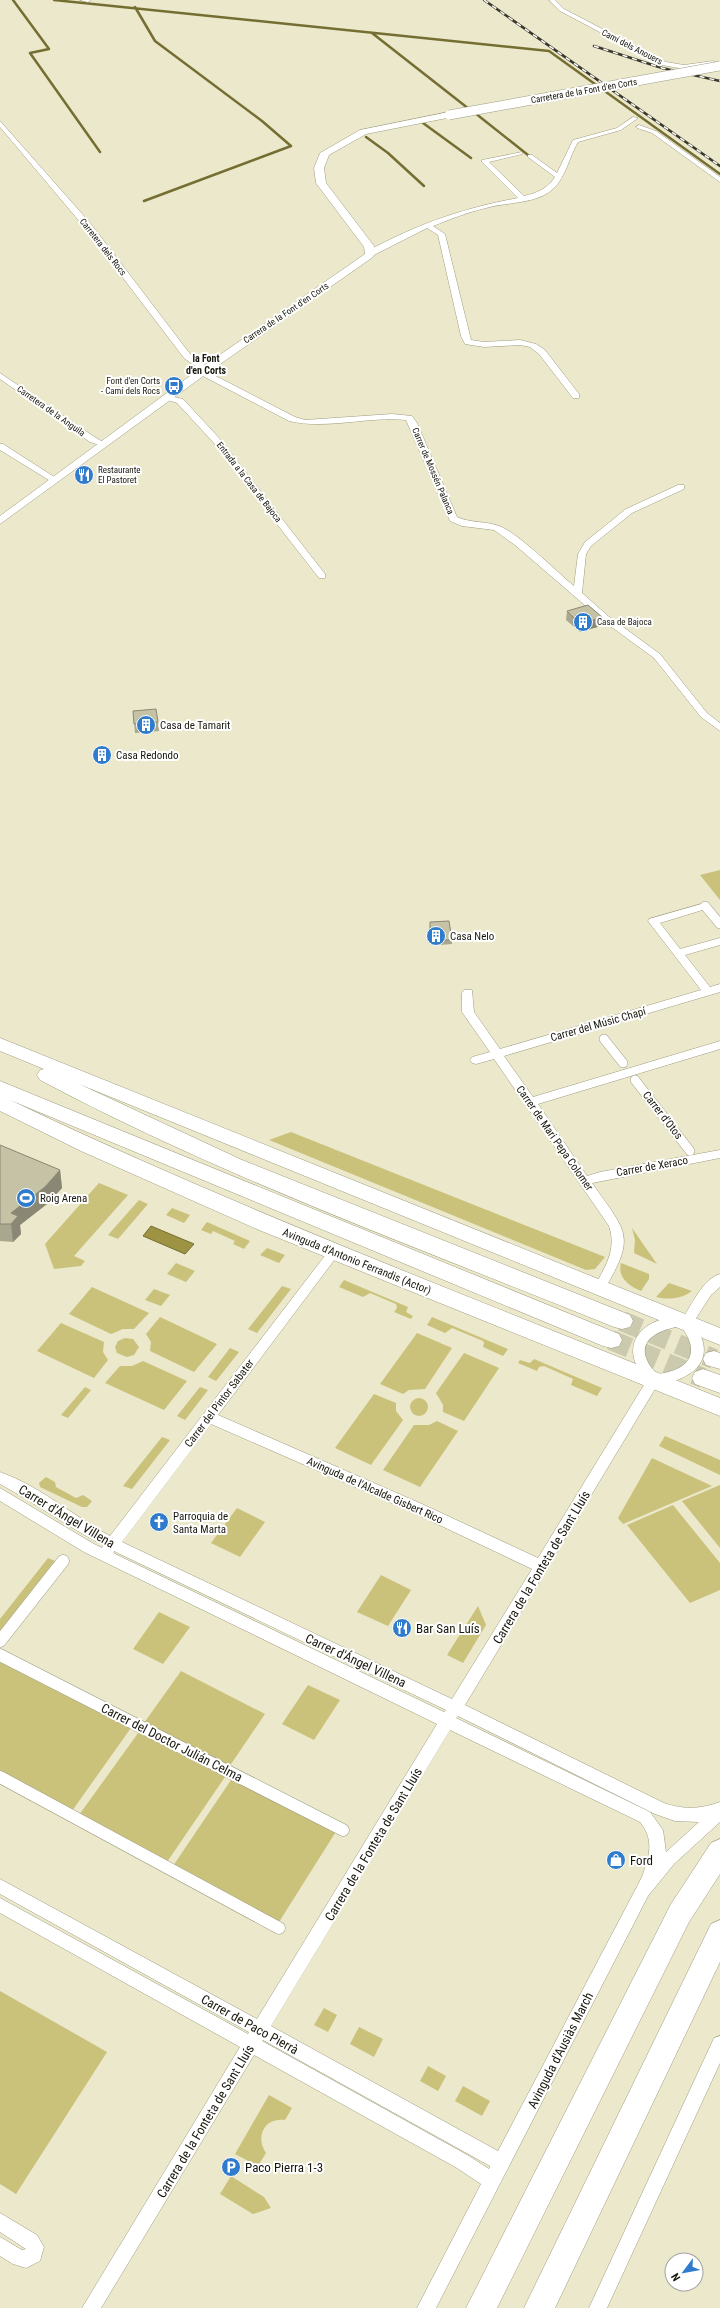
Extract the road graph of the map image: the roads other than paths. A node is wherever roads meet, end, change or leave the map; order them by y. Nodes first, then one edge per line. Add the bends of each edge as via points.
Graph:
1 (83, 0) edge
2 (88, 0) edge
3 (552, 0) edge
4 (720, 62) edge
5 (720, 66) edge
6 (635, 118) dead end
7 (1, 125) edge
8 (639, 127) dead end
9 (520, 153) dead end
10 (530, 156) dead end
11 (557, 176) junction
12 (720, 180) edge
13 (522, 198) junction
14 (429, 226) junction
15 (371, 253) junction
16 (204, 371) junction
17 (0, 375) edge
18 (576, 396) dead end
19 (168, 397) junction
20 (103, 444) junction
21 (0, 446) edge
22 (55, 480) junction
23 (681, 487) dead end
24 (0, 521) edge
25 (322, 576) dead end
26 (577, 595) junction
27 (720, 728) edge
28 (705, 906) joint
29 (720, 924) edge
30 (720, 941) edge
31 (678, 953) junction
32 (720, 988) edge
33 (708, 992) junction
34 (468, 993) dead end
35 (604, 1039) dead end
36 (0, 1044) edge
37 (720, 1045) edge
38 (0, 1049) edge
39 (497, 1054) junction
40 (476, 1060) dead end
41 (623, 1063) dead end
42 (635, 1080) dead end
43 (0, 1088) edge
44 (530, 1102) junction
45 (0, 1103) edge
46 (690, 1151) dead end
47 (720, 1154) edge
48 (585, 1181) junction
49 (334, 1252) junction
50 (720, 1279) edge
51 (600, 1287) junction
52 (622, 1321) tunnel mouth
53 (686, 1323) junction
54 (720, 1337) edge
55 (611, 1340) tunnel mouth
56 (654, 1379) junction
57 (720, 1407) edge
58 (209, 1417) junction
59 (0, 1478) edge
60 (0, 1494) edge
61 (108, 1549) junction
62 (63, 1561) dead end
63 (540, 1566) junction
64 (0, 1641) edge
65 (0, 1655) edge
66 (455, 1707) junction
67 (447, 1720) junction
68 (0, 1777) edge
69 (720, 1809) edge
70 (720, 1812) edge
71 (343, 1830) dead end
72 (720, 1850) edge
73 (650, 1877) junction
74 (0, 1886) edge
75 (0, 1905) edge
76 (279, 1928) dead end
77 (720, 1933) edge
78 (260, 2029) junction
79 (720, 2044) edge
80 (250, 2045) junction
81 (501, 2162) junction
82 (492, 2181) junction
83 (0, 2222) edge
84 (0, 2246) edge
85 (92, 2308) edge
86 (426, 2308) edge
87 (481, 2308) edge
88 (539, 2308) edge
89 (598, 2308) edge

1 - 2 street
3 - 4 street, Camí dels Anouers via 562,10 664,64 684,67
5 - 15 street, Carretera de la Font d'en Corts, bridge via 363,132 325,153 319,168 321,183 369,246
6 - 11 street via 619,129 575,141
7 - 16 street, Carretera dels Rocs via 88,226 187,356
8 - 12 street via 654,132
9 - 13 street via 484,161
10 - 11 street
11 - 13 street via 548,189
13 - 14 street via 485,205
14 - 15 street
14 - 18 street via 441,234 468,342 478,346 522,342 535,346 543,351
15 - 16 street, Carrera de la Font d'en Corts
16 - 19 street, Carrera de la Font d'en Corts
16 - 26 street, Carrer de Mossén Palanca via 292,419 305,422 392,416 409,418 453,519 462,523 493,527 504,532
17 - 20 street, Carretera de la Anguila via 93,440
19 - 20 street, Carrera de la Font d'en Corts
19 - 25 street, Entrada a la Casa de Bajoca via 180,401 216,440
20 - 22 street, Carrera de la Font d'en Corts
21 - 22 street
22 - 24 street, Carrera de la Font d'en Corts
23 - 26 street via 629,511 588,544 582,554
26 - 27 street, Carrer de Mossén Palanca via 657,656 704,715
28 - 29 street
28 - 31 street via 653,921
30 - 31 street
31 - 33 street
32 - 33 street, Carrer del Músic Chapí
33 - 39 street, Carrer del Músic Chapí
34 - 39 street, Carrer de Mari Pepa Colomer via 468,1012
35 - 41 street
36 - 51 main road
37 - 44 street
38 - 52 main road via 98,1102 235,1165
39 - 40 street, Carrer del Músic Chapí
39 - 44 street, Carrer de Mari Pepa Colomer
42 - 46 street, Carrer d'Otos
43 - 55 main road
44 - 48 street, Carrer de Mari Pepa Colomer
45 - 49 main road, Avinguda d'Antonio Ferrandis (Actor) via 143,1171
47 - 48 street, Carrer de Xeraco
48 - 51 street, Carrer de Mari Pepa Colomer via 619,1235 618,1256
49 - 56 main road, Avinguda d'Antonio Ferrandis (Actor)
49 - 58 street, Carrer del Pintor Sabater
50 - 53 street via 707,1292
51 - 53 main road
53 - 54 main road
53 - 56 street via 698,1339 698,1357 693,1365 681,1374 665,1379
53 - 56 street via 666,1323 657,1326 646,1333 639,1343 637,1350 641,1366
56 - 57 main road, Avinguda d'Antonio Ferrandis (Actor)
56 - 63 street, Carrera de la Fonteta de Sant Lluís
58 - 61 street, Carrer del Pintor Sabater
58 - 63 street, Avinguda de l'Alcalde Gisbert Rico via 417,1508
59 - 61 street, Carrer d'Ángel Villena via 36,1497
60 - 61 street, Carrer d'Ángel Villena via 72,1539
61 - 66 street, Carrer d'Ángel Villena
61 - 67 street, Carrer d'Ángel Villena
62 - 64 street
63 - 66 street, Carrera de la Fonteta de Sant Lluís
65 - 71 street, Carrer del Doctor Julián Celma
66 - 67 street, Carrera de la Fonteta de Sant Lluís
66 - 69 street, Carrer d'Ángel Villena via 670,1813 694,1817
67 - 73 street, Carrer d'Ángel Villena via 644,1817 652,1824 658,1844 658,1857
67 - 78 street, Carrera de la Fonteta de Sant Lluís
68 - 76 street
70 - 73 street, Avinguda d'Ausiàs March via 661,1864
72 - 87 main road via 680,1913
73 - 81 street, Avinguda d'Ausiàs March
74 - 78 street, Carrer de Paco Pierrà
75 - 80 street, Carrer de Paco Pierrà
77 - 88 main road
78 - 80 street, Carrera de la Fonteta de Sant Lluís
78 - 81 street, Carrer de Paco Pierrà
79 - 89 street
80 - 82 street, Carrer de Paco Pierrà via 463,2162
80 - 85 street, Carrera de la Fonteta de Sant Lluís
81 - 82 street, Avinguda d'Ausiàs March
82 - 86 street, Avinguda d'Ausiàs March
83 - 84 street via 31,2241 35,2247 34,2255 26,2259 19,2258

